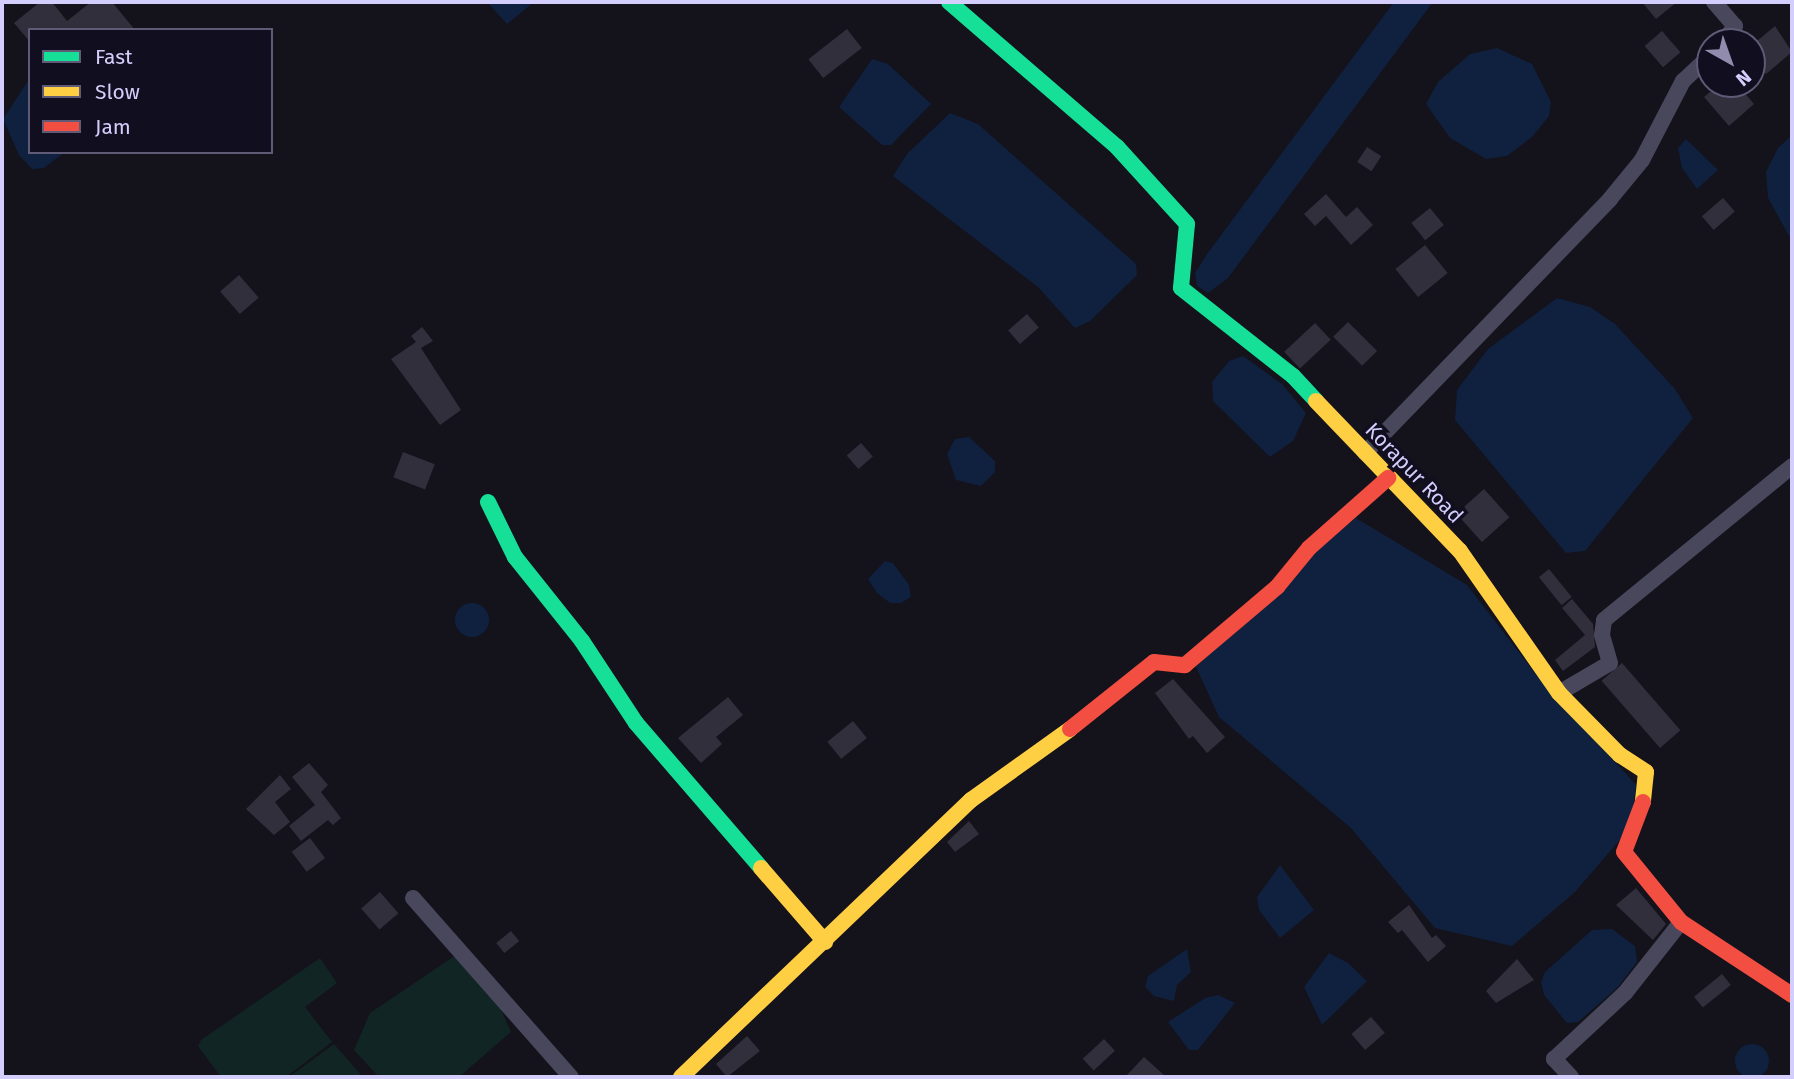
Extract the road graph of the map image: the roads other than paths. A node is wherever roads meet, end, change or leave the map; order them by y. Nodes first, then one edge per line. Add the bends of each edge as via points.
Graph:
1 (949, 2) edge
2 (1714, 2) edge
3 (1734, 28) edge
4 (1696, 68) edge
5 (1365, 453) junction
6 (1792, 466) edge
7 (1388, 478) junction
8 (488, 502) dead end
9 (1559, 693) junction
10 (413, 898) dead end
11 (1681, 922) junction
12 (825, 942) junction
13 (1792, 995) edge
14 (571, 1077) edge
15 (681, 1077) edge
16 (1571, 1077) edge

1 - 5 street, Korapur Road via 1117,147 1187,224 1181,288 1293,376
2 - 3 street
4 - 5 street via 1683,81 1643,160 1610,199
5 - 7 street, Korapur Road
6 - 9 street via 1604,620 1602,635 1610,663
7 - 9 street, Korapur Road via 1460,551
7 - 12 street via 1309,548 1277,587 1185,665 1154,662 1048,747 971,800
8 - 12 street via 515,557 582,641 636,723
9 - 11 street, Korapur Road via 1620,755 1646,772 1647,793 1624,852
10 - 14 street
11 - 13 street, Korapur Road
11 - 16 street via 1625,993 1554,1059
12 - 15 street

